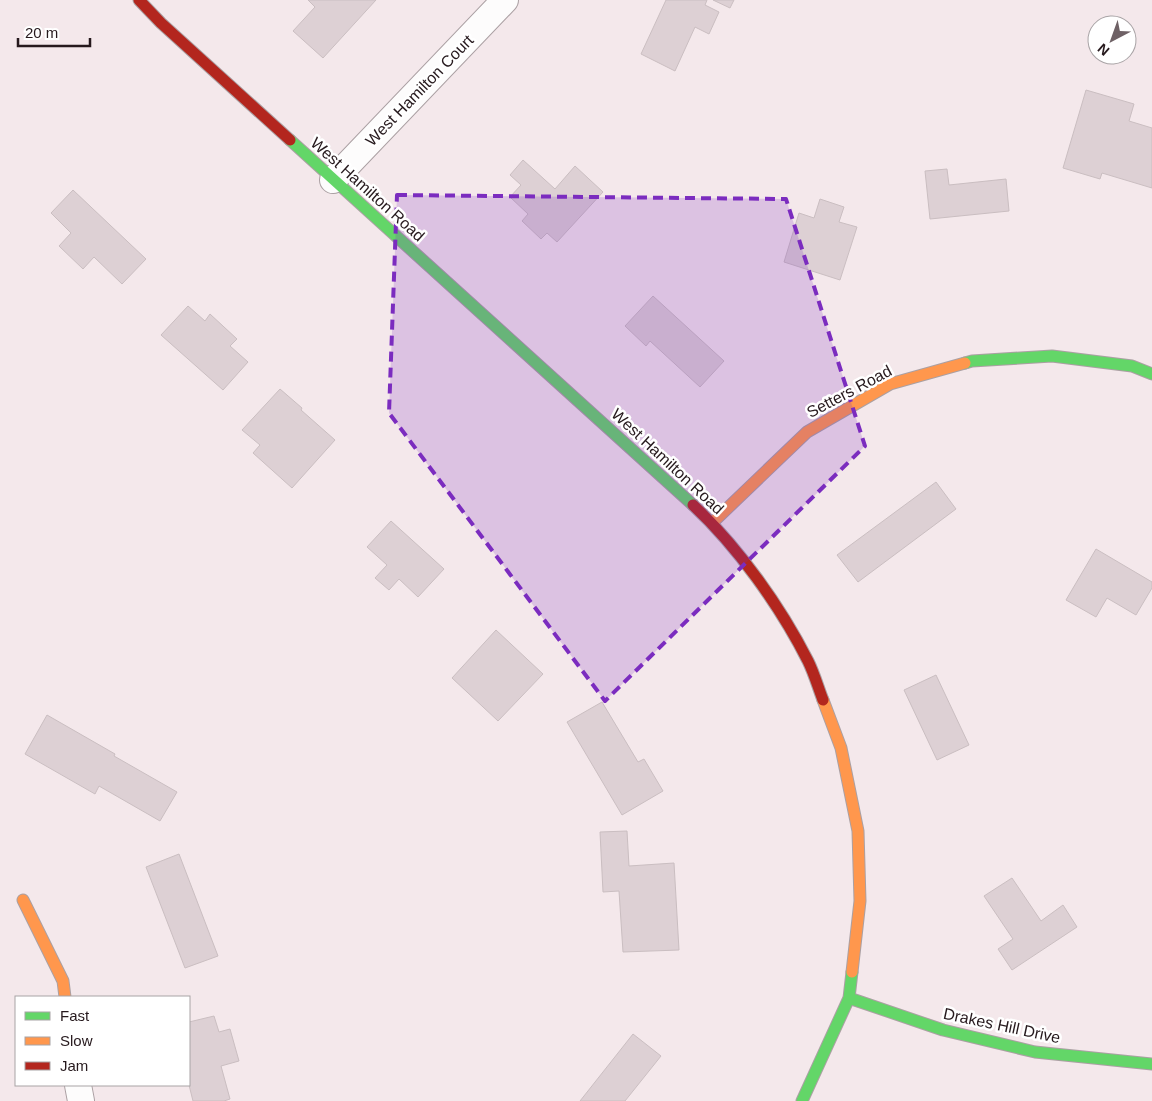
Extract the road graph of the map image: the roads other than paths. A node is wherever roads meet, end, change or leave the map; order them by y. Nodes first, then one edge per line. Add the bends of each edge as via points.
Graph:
1 (140, 0) edge
2 (505, 0) edge
3 (333, 180) junction
4 (1152, 374) edge
5 (712, 523) junction
6 (22, 900) dead end
7 (65, 996) edge
8 (849, 998) junction
9 (1152, 1064) edge
10 (78, 1086) edge
11 (81, 1101) edge
12 (802, 1101) edge

1 - 3 street, West Hamilton Road
2 - 3 street, West Hamilton Court
3 - 5 street, West Hamilton Road
4 - 5 street, Setters Road via 1132,366 1045,356 972,361 890,384 807,432
5 - 8 street, West Hamilton Road via 774,600 809,662 841,748 858,831 860,901
6 - 7 street via 63,981
8 - 9 street, Drakes Hill Drive via 944,1030 1035,1052
8 - 12 street, West Hamilton Road
10 - 11 street

